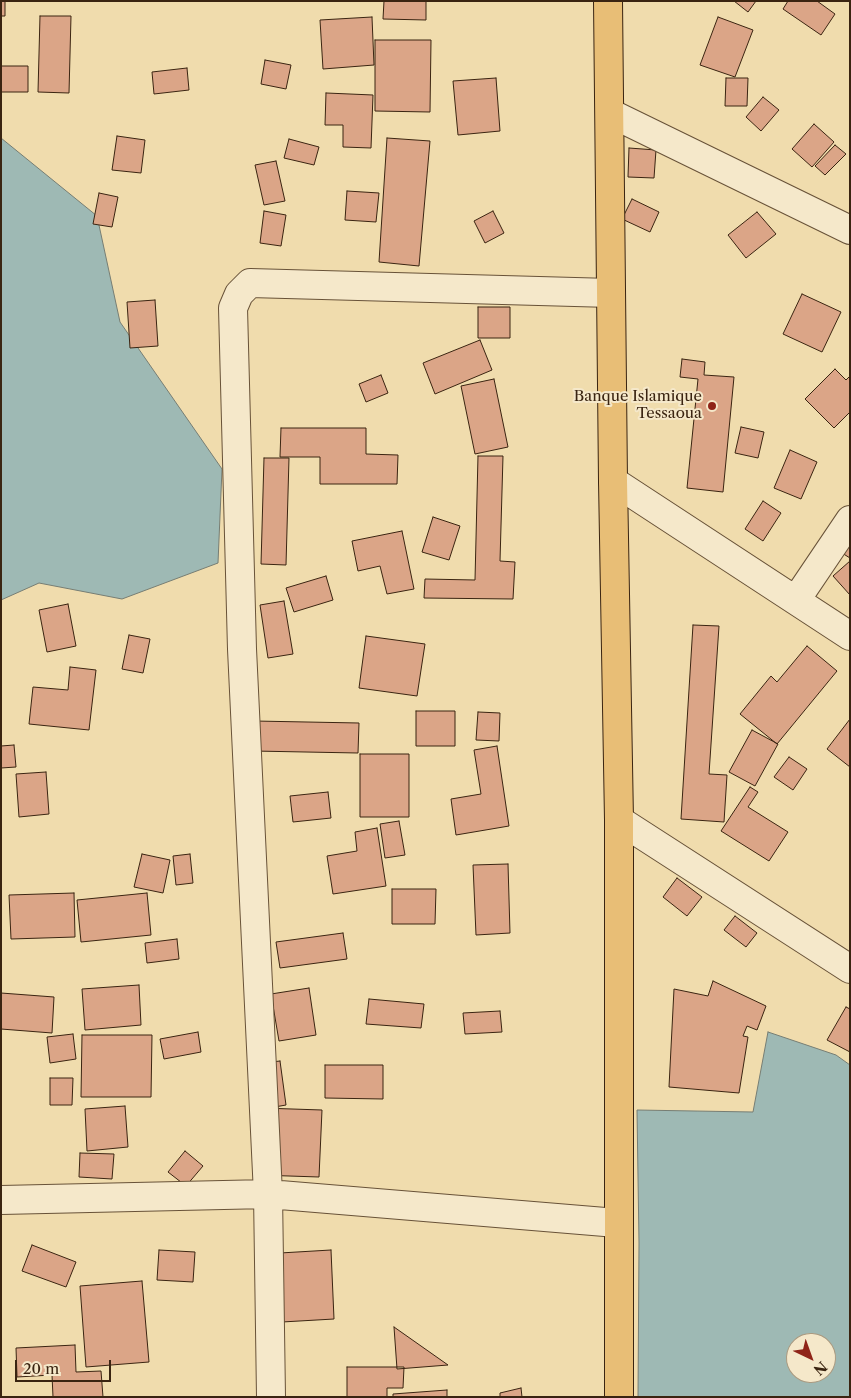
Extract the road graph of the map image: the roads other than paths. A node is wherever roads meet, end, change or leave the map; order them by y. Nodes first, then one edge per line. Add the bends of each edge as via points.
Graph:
1 (608, 1) edge
2 (610, 113) junction
3 (850, 230) edge
4 (611, 292) junction
5 (613, 481) junction
6 (850, 520) edge
7 (796, 600) junction
8 (850, 636) edge
9 (620, 820) junction
10 (850, 969) edge
11 (268, 1194) junction
12 (1, 1200) edge
13 (618, 1223) junction
14 (271, 1397) edge
15 (619, 1397) edge

1 - 2 highway
2 - 3 street
2 - 4 highway
4 - 5 highway
4 - 11 street via 250,283 233,308 242,649
5 - 7 street
5 - 9 highway
6 - 7 street
7 - 8 street
9 - 10 street
9 - 13 highway
11 - 12 street
11 - 13 street
11 - 14 street
13 - 15 highway

